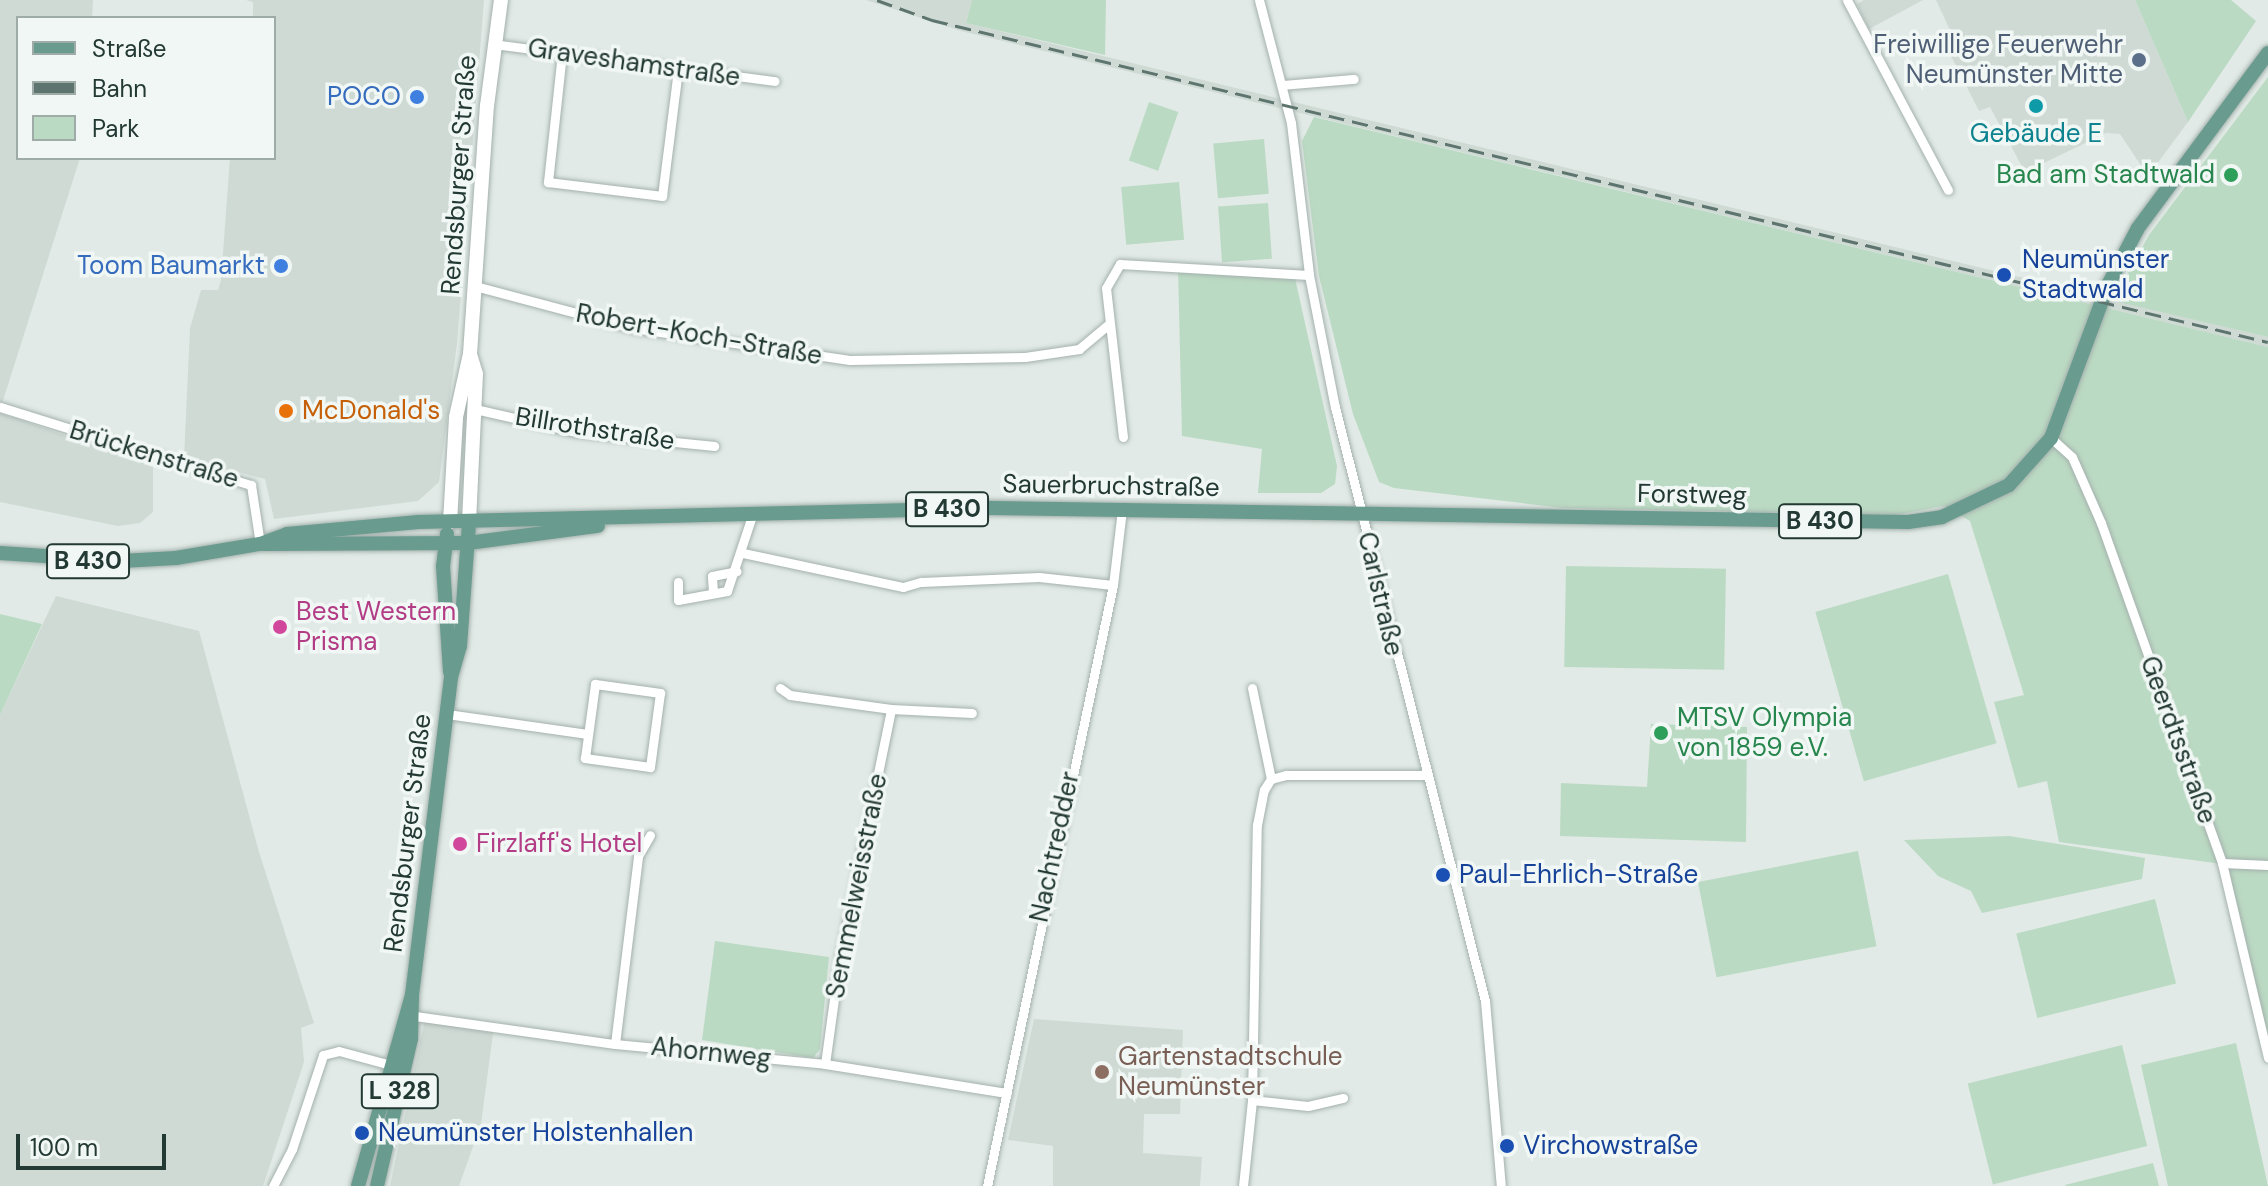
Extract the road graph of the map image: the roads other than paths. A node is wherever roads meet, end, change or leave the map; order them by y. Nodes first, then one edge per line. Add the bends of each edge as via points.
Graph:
1 (501, 0) edge
2 (1259, 0) edge
3 (1847, 0) edge
4 (493, 44) junction
5 (562, 53) junction
6 (2268, 53) edge
7 (678, 70) junction
8 (1354, 79) dead end
9 (775, 81) dead end
10 (1282, 85) junction
11 (1948, 190) dead end
12 (1309, 275) junction
13 (475, 286) junction
14 (1109, 324) junction
15 (470, 354) junction
16 (0, 407) edge
17 (475, 409) junction
18 (1123, 437) dead end
19 (2051, 438) junction
20 (714, 446) dead end
21 (1122, 509) junction
22 (753, 513) junction
23 (1360, 513) junction
24 (622, 519) junction
25 (450, 522) junction
26 (469, 522) junction
27 (446, 542) junction
28 (468, 543) junction
29 (260, 544) junction
30 (0, 553) edge
31 (743, 553) junction
32 (737, 571) junction
33 (678, 582) dead end
34 (1113, 585) junction
35 (713, 592) junction
36 (451, 677) junction
37 (780, 688) dead end
38 (1252, 688) dead end
39 (891, 709) junction
40 (972, 713) dead end
41 (447, 714) junction
42 (588, 734) junction
43 (1426, 775) junction
44 (1271, 779) junction
45 (650, 835) dead end
46 (2222, 863) junction
47 (2268, 865) edge
48 (412, 995) junction
49 (415, 1016) junction
50 (615, 1044) junction
51 (409, 1051) junction
52 (2268, 1058) edge
53 (825, 1064) junction
54 (391, 1065) junction
55 (400, 1092) junction
56 (1007, 1093) junction
57 (1343, 1098) dead end
58 (1252, 1100) junction
59 (273, 1185) edge
60 (288, 1186) edge
61 (358, 1186) edge
62 (377, 1186) edge
63 (987, 1186) edge
64 (1243, 1186) edge
65 (1501, 1186) edge

1 - 4 street, Rendsburger Straße
2 - 10 street, Carlstraße
3 - 11 street
4 - 5 street, Graveshamstraße
4 - 13 street, Rendsburger Straße
5 - 7 street, Graveshamstraße
5 - 7 street via 548,182 662,196
6 - 19 main road, Forstweg / B 430 via 2138,228
7 - 9 street, Graveshamstraße
8 - 10 street
10 - 12 street, Carlstraße
12 - 14 street via 1120,264 1106,288
12 - 23 street, Carlstraße
13 - 14 street, Robert-Koch-Straße via 662,333 797,355 969,362 1079,349
13 - 15 street, Rendsburger Straße
14 - 18 street
15 - 17 street, Rendsburger Straße via 476,374
15 - 25 street, Rendsburger Straße via 456,417
16 - 29 street, Brückenstraße via 251,485
17 - 20 street, Billrothstraße via 576,432
17 - 26 street, Rendsburger Straße
19 - 23 main road, Forstweg / B 430 via 2009,485 1981,502 1908,522
19 - 46 street, Geerdtsstraße via 2072,457 2101,523
21 - 22 main road, Sauerbruchstraße / B 430
21 - 23 main road, Sauerbruchstraße / B 430
21 - 34 street, Nachtredder
22 - 24 main road, Sauerbruchstraße / B 430
22 - 31 street
23 - 43 street, Carlstraße
24 - 26 main road, Sauerbruchstraße / B 430
24 - 28 main road, Sauerbruchstraße / B 430
25 - 26 main road, B 430
25 - 27 main road, Rendsburger Straße / L 328
25 - 29 main road, B 430 via 287,534
26 - 28 main road, Rendsburger Straße / L 328
27 - 28 main road, B 430
27 - 29 main road, B 430
27 - 36 main road, Rendsburger Straße / L 328 via 444,602
28 - 36 main road, Rendsburger Straße / L 328 via 460,646
29 - 30 main road, B 430 via 121,561
31 - 32 street
31 - 34 street via 903,587 1039,577
32 - 35 street via 727,591
32 - 35 street via 712,576
33 - 35 street via 678,600
34 - 56 street, Nachtredder
36 - 41 main road, Rendsburger Straße / L 328
37 - 39 street via 790,695
38 - 44 street
39 - 40 street
39 - 53 street, Semmelweisstraße via 839,963
41 - 42 street
41 - 48 main road, Rendsburger Straße / L 328
42 - 42 street via 595,684 660,693 650,767 585,758
43 - 44 street
43 - 65 street, Carlstraße via 1485,1001
44 - 58 street via 1257,825
45 - 50 street via 638,856
46 - 47 street
46 - 52 street, Geerdtsstraße
48 - 49 main road, Rendsburger Straße / L 328
48 - 54 main road, Rendsburger Straße / L 328
49 - 50 street, Ahornweg
49 - 51 main road, Rendsburger Straße / L 328
50 - 53 street, Ahornweg
51 - 54 street
51 - 55 main road, Rendsburger Straße / L 328
53 - 56 street, Ahornweg
54 - 55 street
54 - 59 street via 339,1051 323,1055 292,1149
54 - 61 main road, Rendsburger Straße / L 328
55 - 62 main road, Rendsburger Straße / L 328
56 - 63 street, Nachtredder
57 - 58 street via 1308,1106
58 - 64 street
59 - 60 street

